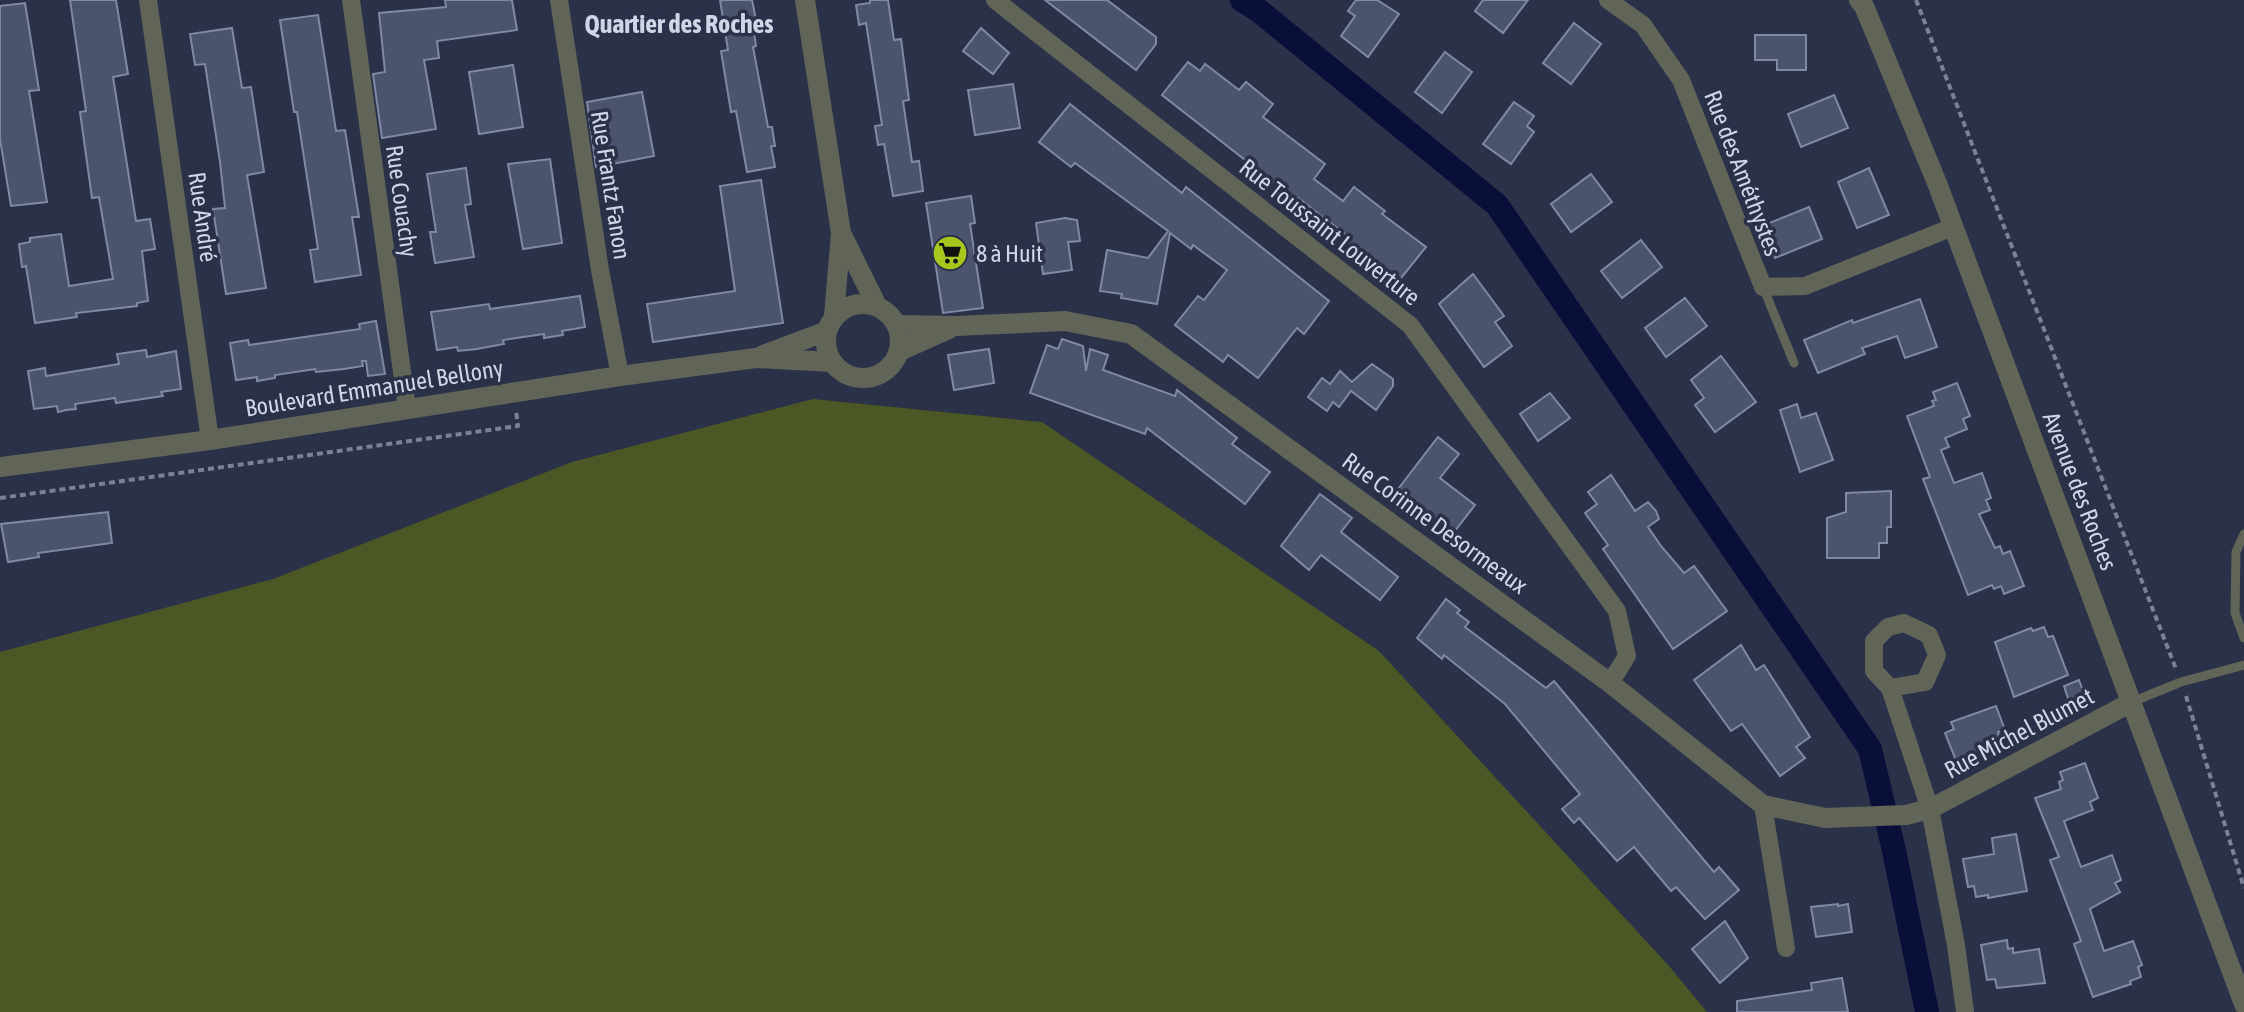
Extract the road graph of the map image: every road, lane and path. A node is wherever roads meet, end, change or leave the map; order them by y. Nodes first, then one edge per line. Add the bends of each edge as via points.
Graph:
1 (148, 0) edge
2 (351, 0) edge
3 (559, 0) edge
4 (805, 0) edge
5 (995, 0) edge
6 (1608, 0) edge
7 (1859, 0) edge
8 (1916, 0) edge
9 (1953, 227) junction
10 (841, 233) junction
11 (1763, 287) junction
12 (877, 306) junction
13 (830, 324) junction
14 (897, 325) junction
15 (956, 326) junction
16 (900, 351) junction
17 (756, 358) junction
18 (832, 362) junction
19 (1794, 363) dead end
20 (620, 376) junction
21 (407, 408) junction
22 (516, 410) dead end
23 (210, 440) junction
24 (0, 459) edge
25 (0, 467) edge
26 (0, 498) edge
27 (2244, 534) edge
28 (2244, 638) edge
29 (2244, 665) edge
30 (2181, 682) junction
31 (1610, 683) junction
32 (1890, 688) dead end
33 (2132, 702) junction
34 (1763, 805) junction
35 (1930, 809) junction
36 (2244, 888) edge
37 (1786, 948) dead end
38 (2244, 1004) edge
39 (1965, 1012) edge

1 - 23 street, Rue André
2 - 21 street, Rue Couachy
3 - 20 street, Rue Frantz Fanon
4 - 10 street
5 - 31 street, Rue Toussaint Louverture via 1410,325 1617,611 1627,656
6 - 11 street, Rue des Améthystes via 1643,25 1681,80
7 - 9 street, Avenue des Roches
8 - 30 path
9 - 11 street, Rue des Améthystes via 1805,286
9 - 33 street, Avenue des Roches
10 - 12 street
10 - 13 street
11 - 19 lane
12 - 13 street via 847,306
12 - 14 street
13 - 17 street, Boulevard Emmanuel Bellony
13 - 18 street via 826,347
14 - 15 street, Rue Corinne Desormeaux
14 - 16 street
15 - 16 street, Rue Corinne Desormeaux
15 - 31 street, Rue Corinne Desormeaux via 1065,321 1131,334
16 - 18 street via 887,371 859,379
17 - 18 street, Boulevard Emmanuel Bellony
17 - 20 street, Boulevard Emmanuel Bellony
20 - 21 street, Boulevard Emmanuel Bellony
21 - 23 street, Boulevard Emmanuel Bellony
22 - 26 path via 518,426
23 - 25 street, Boulevard Emmanuel Bellony
24 - 25 street
27 - 28 lane via 2236,552 2235,613
29 - 30 lane
30 - 33 lane
30 - 36 path
31 - 34 street, Rue Corinne Desormeaux
32 - 35 street, Rue Michel Blumet
33 - 35 street, Rue Michel Blumet
33 - 38 street, Avenue des Roches
34 - 35 street, Rue Corinne Desormeaux via 1825,818
34 - 37 street
35 - 39 street, Rue Michel Blumet

